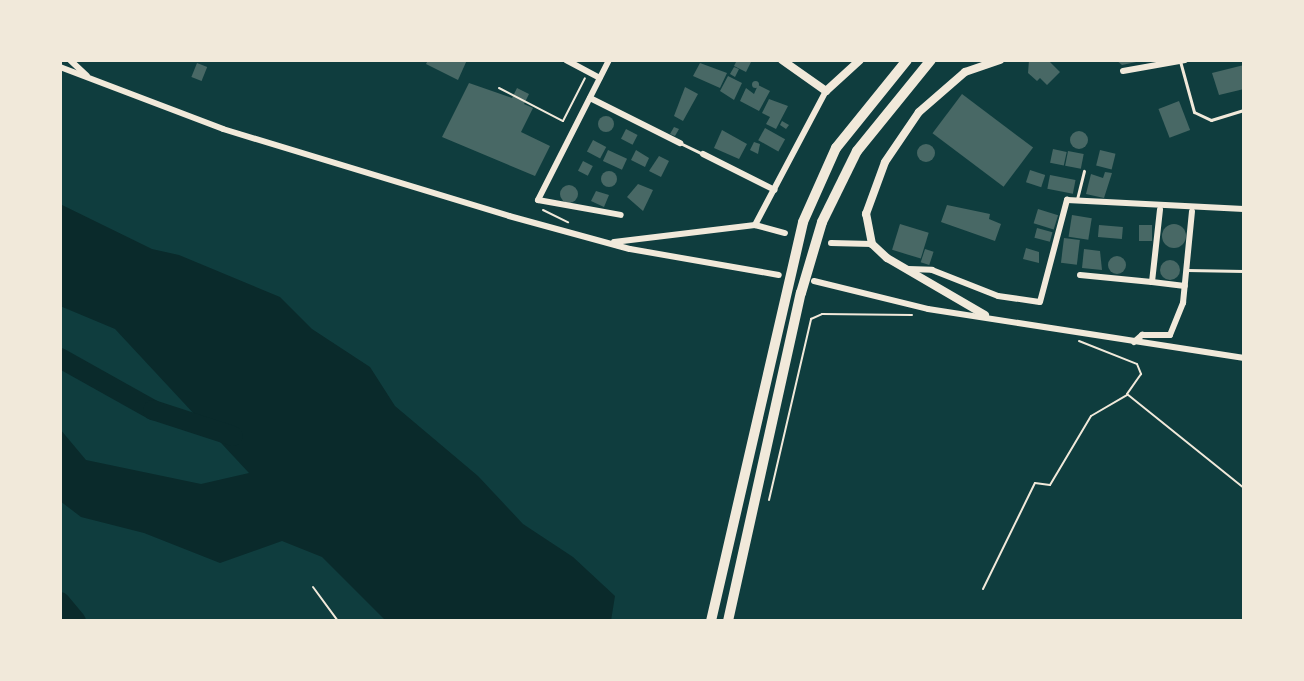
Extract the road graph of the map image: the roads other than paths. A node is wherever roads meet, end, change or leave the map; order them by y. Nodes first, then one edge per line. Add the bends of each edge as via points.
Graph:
1 (70, 60) edge
2 (566, 60) edge
3 (609, 60) edge
4 (782, 60) edge
5 (860, 60) edge
6 (907, 60) edge
7 (931, 60) edge
8 (1000, 60) edge
9 (1183, 61) edge
10 (60, 67) edge
11 (1123, 71) dead end
12 (600, 78) junction
13 (89, 79) junction
14 (826, 91) junction
15 (590, 98) junction
16 (1244, 110) edge
17 (680, 143) joint
18 (703, 154) joint
19 (1084, 171) dead end
20 (775, 190) junction
21 (1077, 201) junction
22 (1160, 208) junction
23 (1244, 209) edge
24 (1192, 211) junction
25 (621, 215) dead end
26 (755, 225) junction
27 (785, 233) dead end
28 (613, 242) junction
29 (831, 243) dead end
30 (872, 244) junction
31 (905, 268) junction
32 (1187, 270) junction
33 (1244, 271) edge
34 (779, 275) dead end
35 (1080, 275) dead end
36 (814, 281) dead end
37 (1152, 282) junction
38 (1185, 286) junction
39 (986, 315) junction
40 (1134, 342) junction
41 (1244, 358) edge
42 (711, 621) edge
43 (728, 621) edge

1 - 13 street
2 - 12 street
3 - 12 street
4 - 14 main road
5 - 14 main road
6 - 42 highway via 836,148 803,222 784,290
7 - 43 highway via 856,151 822,222 801,293
8 - 30 street via 952,80 897,143 869,200
9 - 11 street
9 - 16 lane via 1194,112 1211,120
10 - 13 street
12 - 15 street
13 - 28 street via 312,157
14 - 20 street
15 - 17 street
15 - 25 street via 538,200
17 - 18 lane
18 - 20 street
19 - 21 lane
20 - 26 street
21 - 22 street
21 - 31 street via 1067,200 1040,302 998,296 932,270
22 - 24 street
22 - 37 street
23 - 24 street via 1197,206
24 - 32 street
26 - 27 street
26 - 28 street
28 - 34 street
29 - 30 street
30 - 31 street
31 - 39 street
32 - 33 lane
32 - 38 street
35 - 37 street
36 - 39 street via 928,309
37 - 38 street
38 - 40 street via 1170,335 1142,335
39 - 40 street
40 - 41 street

